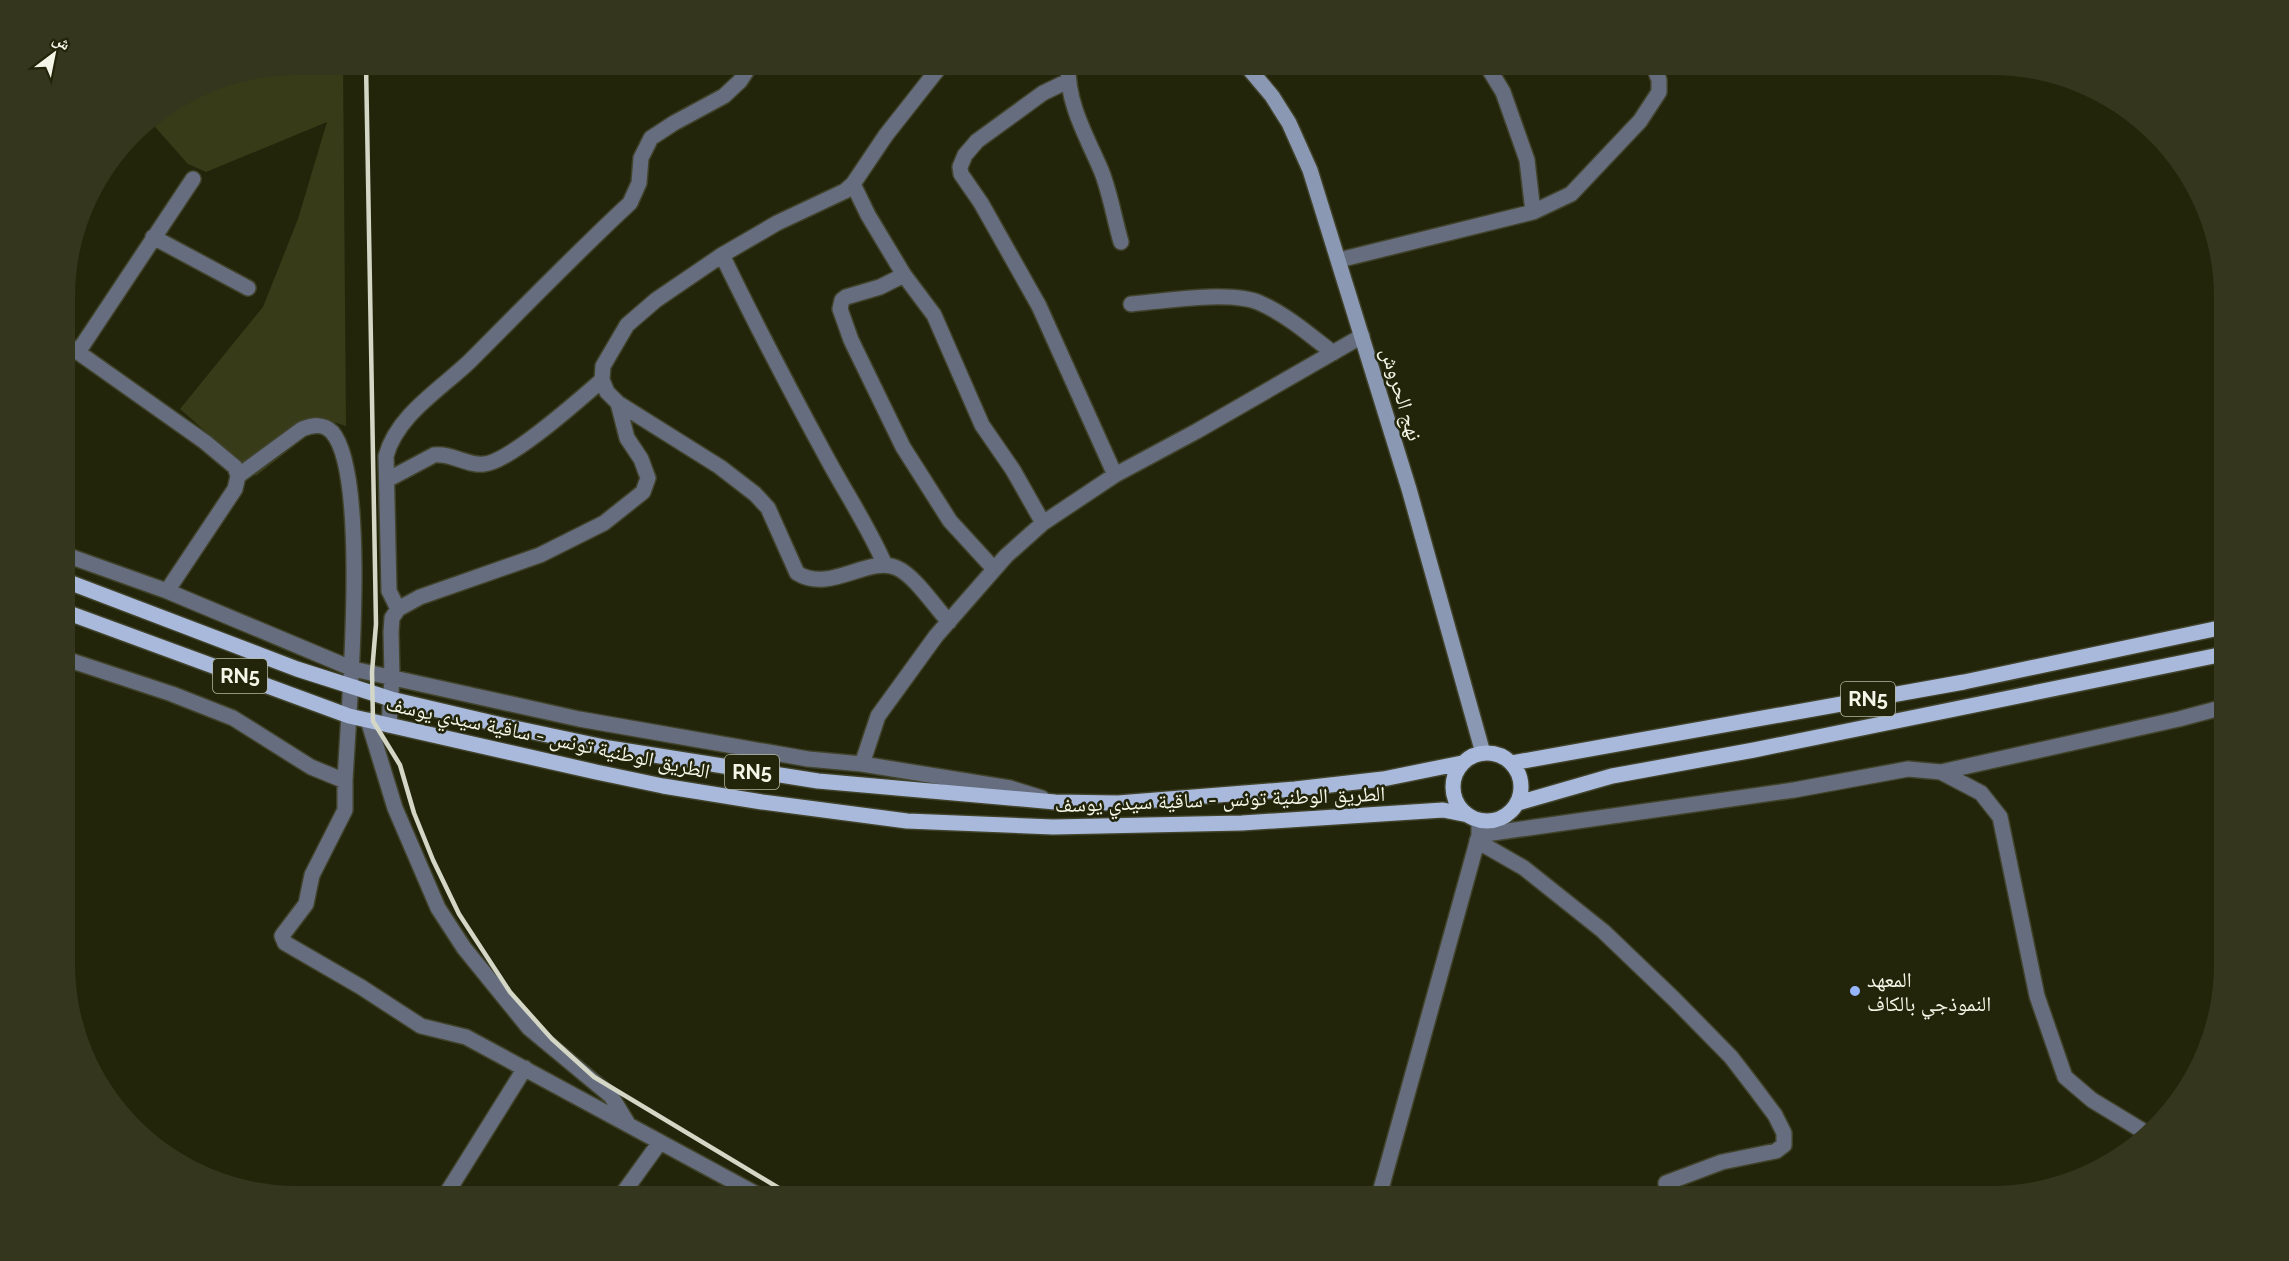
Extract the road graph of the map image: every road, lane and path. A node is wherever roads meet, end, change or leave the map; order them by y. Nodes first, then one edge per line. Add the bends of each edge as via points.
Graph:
1 (744, 75) edge
2 (933, 75) edge
3 (1068, 75) edge
4 (1254, 75) edge
5 (1493, 75) edge
6 (1657, 75) edge
7 (1068, 81) junction
8 (193, 179) dead end
9 (853, 184) junction
10 (1533, 212) junction
11 (153, 237) junction
12 (1121, 242) dead end
13 (722, 255) junction
14 (1339, 260) junction
15 (904, 275) junction
16 (248, 288) dead end
17 (1131, 304) dead end
18 (1362, 336) junction
19 (75, 344) edge
20 (75, 350) edge
21 (1333, 353) junction
22 (602, 380) junction
23 (618, 403) junction
24 (1114, 475) junction
25 (238, 476) junction
26 (387, 480) junction
27 (1043, 523) junction
28 (75, 558) edge
29 (885, 565) junction
30 (994, 569) junction
31 (75, 584) edge
32 (167, 591) junction
33 (398, 609) junction
34 (75, 615) edge
35 (949, 622) junction
36 (2214, 629) edge
37 (2214, 656) edge
38 (75, 662) edge
39 (353, 669) junction
40 (392, 676) junction
41 (352, 688) junction
42 (391, 699) junction
43 (2214, 709) edge
44 (349, 716) junction
45 (369, 720) junction
46 (389, 725) junction
47 (1483, 753) junction
48 (1462, 763) junction
49 (1512, 763) junction
50 (862, 764) junction
51 (1941, 772) junction
52 (345, 781) junction
53 (1055, 802) junction
54 (1518, 803) junction
55 (1476, 828) junction
56 (525, 1068) junction
57 (628, 1124) junction
58 (2140, 1129) edge
59 (660, 1142) junction
60 (1666, 1183) dead end
61 (451, 1186) edge
62 (628, 1186) edge
63 (741, 1186) edge
64 (1382, 1186) edge

1 - 26 street via 724,96 651,138 641,158 639,183 630,203 416,409 389,444
2 - 9 street
3 - 7 street
4 - 14 street, نهج الحروش via 1289,123 1310,170
5 - 10 street via 1503,92 1527,160
6 - 10 street via 1659,92 1640,121 1571,194
7 - 12 street via 1080,124 1102,172
7 - 24 street via 1043,93 976,141 960,167 1040,306
8 - 11 street
9 - 13 street
9 - 15 street
10 - 14 street
11 - 16 street
11 - 19 street
13 - 22 street via 627,325 603,366
13 - 29 street via 767,348
14 - 18 street, نهج الحروش
15 - 27 street via 934,315 982,425
15 - 30 street via 846,297 840,309 850,340 903,447 950,521
17 - 21 street via 1225,298 1259,302
18 - 21 street
18 - 47 street, نهج الحروش
20 - 25 street via 205,442 235,467
21 - 24 street
22 - 23 street
22 - 26 street via 535,435 491,463 476,464 434,455
23 - 29 street via 720,467 755,494 768,508 797,573 817,579
23 - 33 street via 627,438 648,478 636,499 604,523 540,555 420,597
24 - 27 street
25 - 32 street via 235,489
25 - 39 street via 313,425 331,431 342,448 353,510
26 - 33 street via 389,591
27 - 30 street
28 - 32 street
29 - 35 street via 898,568 912,580
30 - 35 street
31 - 41 main road, الطريق الوطنية تونس - ساقية سيدي يوسف / RN5
32 - 39 street
33 - 40 street via 392,618
34 - 44 main road, الطريق الوطنية تونس - ساقية سيدي يوسف / RN5
35 - 50 street via 878,716
36 - 49 main road, RN5 via 1964,682
37 - 54 main road, RN5 via 1612,776
38 - 52 street via 232,718 311,767
39 - 40 street
39 - 41 street
40 - 42 street
40 - 50 street via 579,719 808,759
41 - 42 main road, الطريق الوطنية تونس - ساقية سيدي يوسف / RN5
41 - 44 street
42 - 46 street
42 - 53 main road, الطريق الوطنية تونس - ساقية سيدي يوسف / RN5 via 556,738 720,767 828,782
43 - 51 street
44 - 45 main road, الطريق الوطنية تونس - ساقية سيدي يوسف / RN5
44 - 52 street
45 - 46 main road, الطريق الوطنية تونس - ساقية سيدي يوسف / RN5
45 - 57 street via 395,808 438,908 464,948 529,1029 611,1096
46 - 55 main road, الطريق الوطنية تونس - ساقية سيدي يوسف / RN5 via 663,786 907,821 1132,826 1433,810 1456,811
47 - 48 main road, RN5
47 - 49 main road via 1504,756
48 - 53 main road, الطريق الوطنية تونس - ساقية سيدي يوسف / RN5 via 1383,779 1295,789 1118,803
48 - 55 main road via 1455,773 1454,796
49 - 54 main road via 1521,782
50 - 53 street via 1010,788
51 - 55 street via 1908,770 1794,790
51 - 58 street via 1981,793 2000,817 2037,996 2065,1077 2092,1100
52 - 56 street via 345,810 312,875 306,904 282,936 285,944 421,1026 466,1037
54 - 55 main road, RN5 via 1508,814
55 - 60 street via 1603,931 1731,1057 1775,1115 1784,1133 1784,1145 1776,1151 1722,1162
55 - 64 street via 1423,1045
56 - 57 street
56 - 61 street
57 - 59 street
59 - 62 street
59 - 63 street

